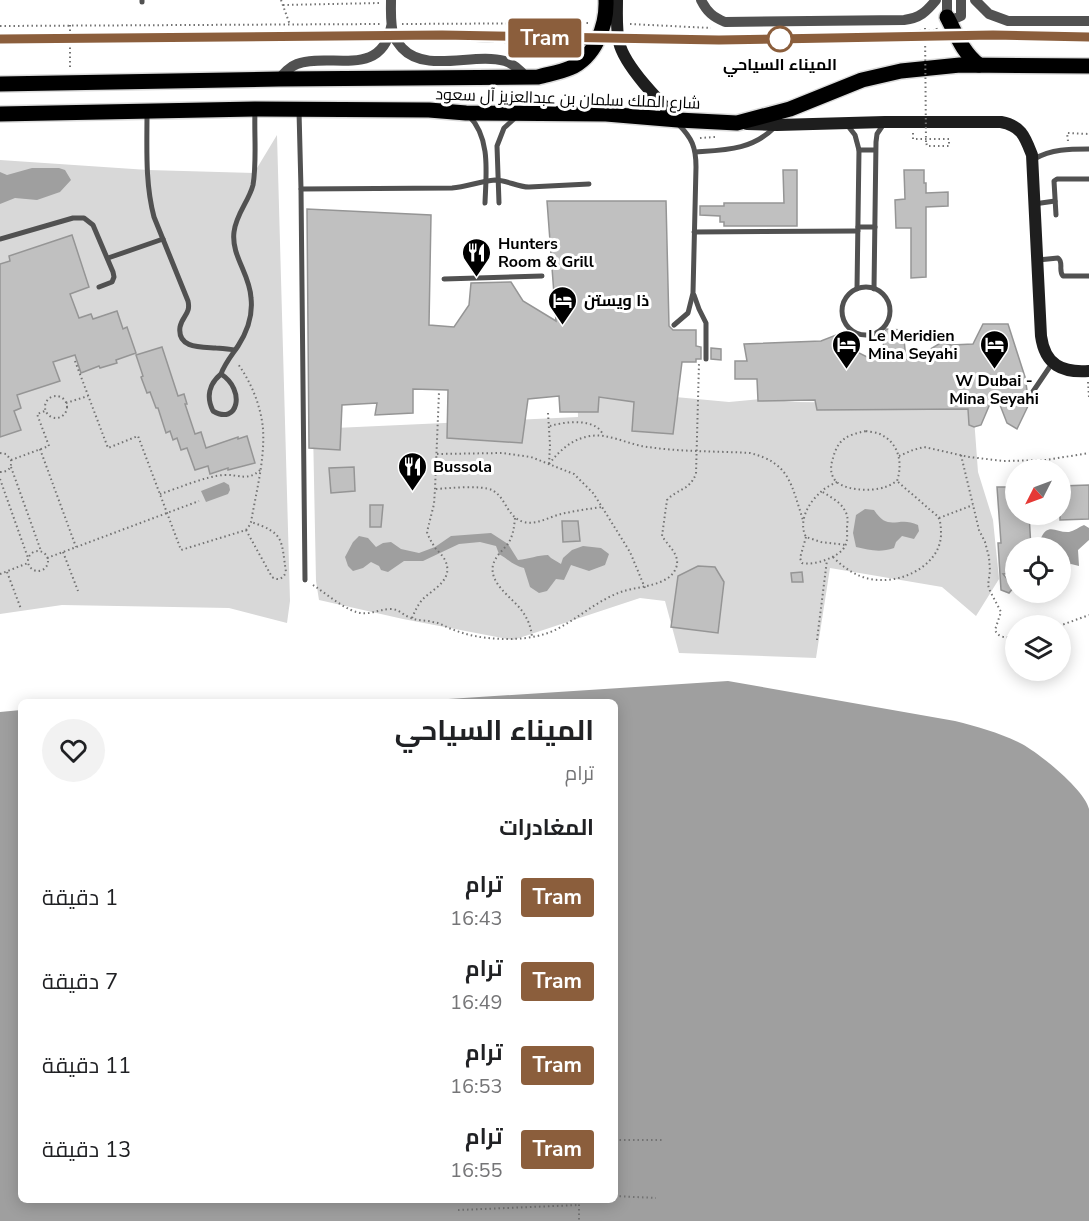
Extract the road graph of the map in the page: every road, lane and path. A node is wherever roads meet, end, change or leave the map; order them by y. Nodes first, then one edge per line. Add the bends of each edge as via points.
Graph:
1 (281, 0) edge
2 (606, 0) edge
3 (617, 0) edge
4 (701, 0) edge
5 (936, 0) edge
6 (947, 0) edge
7 (961, 0) edge
8 (975, 0) edge
9 (391, 1) edge
10 (353, 2) edge
11 (283, 6) junction
12 (947, 17) junction
13 (1089, 21) edge
14 (391, 24) junction
15 (610, 24) junction
16 (290, 25) junction
17 (673, 25) dead end
18 (0, 26) edge
19 (70, 26) junction
20 (925, 28) dead end
21 (979, 65) junction
22 (1089, 66) edge
23 (532, 77) junction
24 (279, 79) junction
25 (70, 82) junction
26 (0, 84) edge
27 (255, 110) junction
28 (299, 110) junction
29 (147, 112) junction
30 (466, 112) junction
31 (523, 113) junction
32 (0, 114) edge
33 (673, 119) junction
34 (885, 122) junction
35 (737, 123) junction
36 (845, 123) junction
37 (777, 125) junction
38 (913, 133) dead end
39 (924, 133) dead end
40 (935, 133) dead end
41 (1089, 134) edge
42 (1089, 148) edge
43 (1068, 149) junction
44 (859, 150) junction
45 (875, 150) junction
46 (696, 152) junction
47 (1032, 159) junction
48 (1089, 179) edge
49 (498, 180) junction
50 (485, 181) junction
51 (589, 184) dead end
52 (301, 189) junction
53 (1055, 201) junction
54 (485, 203) dead end
55 (499, 203) dead end
56 (1035, 204) junction
57 (1056, 215) dead end
58 (875, 227) junction
59 (858, 229) junction
60 (694, 232) junction
61 (0, 239) edge
62 (163, 239) junction
63 (108, 258) junction
64 (1037, 260) junction
65 (542, 276) dead end
66 (1089, 276) edge
67 (444, 279) dead end
68 (99, 287) dead end
69 (857, 289) junction
70 (874, 289) junction
71 (693, 293) junction
72 (674, 325) dead end
73 (233, 353) junction
74 (706, 359) joint
75 (75, 361) dead end
76 (1053, 362) junction
77 (1089, 371) edge
78 (221, 374) junction
79 (439, 392) dead end
80 (1032, 393) dead end
81 (88, 396) junction
82 (66, 403) junction
83 (45, 411) junction
84 (548, 413) dead end
85 (550, 426) junction
86 (604, 435) junction
87 (40, 449) junction
88 (696, 451) junction
89 (0, 453) edge
90 (1089, 453) edge
91 (437, 454) junction
92 (961, 455) junction
93 (899, 456) junction
94 (11, 460) junction
95 (549, 464) junction
96 (11, 467) junction
97 (260, 470) junction
98 (0, 472) edge
99 (0, 480) edge
100 (897, 480) junction
101 (837, 482) junction
102 (435, 489) junction
103 (821, 491) junction
104 (160, 494) junction
105 (199, 501) dead end
106 (973, 505) junction
107 (602, 507) junction
108 (167, 513) junction
109 (939, 518) junction
110 (515, 519) junction
111 (803, 520) junction
112 (251, 522) junction
113 (246, 530) junction
114 (806, 537) junction
115 (846, 545) junction
116 (76, 547) junction
117 (41, 551) junction
118 (63, 552) junction
119 (832, 557) junction
120 (28, 558) junction
121 (47, 558) junction
122 (827, 560) junction
123 (28, 563) junction
124 (7, 572) junction
125 (0, 574) edge
126 (305, 580) joint
127 (645, 588) junction
128 (78, 591) dead end
129 (21, 609) dead end
130 (1089, 615) edge
131 (412, 618) junction
132 (1071, 622) edge
133 (532, 637) junction
134 (1005, 637) edge
135 (817, 640) dead end
136 (618, 1140) edge
137 (663, 1140) dead end
138 (618, 1196) edge
139 (656, 1198) dead end
140 (578, 1203) edge
141 (579, 1205) joint
142 (458, 1210) dead end
143 (578, 1221) edge

1 - 11 path
2 - 15 main road, شارع الملك سلمان بن عبدالعزيز آل سعود
3 - 15 street
4 - 5 street via 714,18 725,22 904,20 921,16
6 - 12 street
7 - 12 street via 961,16
8 - 13 street via 989,14 1008,21
9 - 10 path
9 - 14 street
10 - 11 path
11 - 16 path
12 - 21 main road via 963,47
14 - 15 path
14 - 16 path
14 - 23 street via 396,41 416,58 498,60
14 - 24 street via 387,41 375,55 357,61 308,62 286,70
15 - 17 path
15 - 23 main road, شارع الملك سلمان بن عبدالعزيز آل سعود via 571,68
15 - 33 street via 628,62
16 - 19 path
18 - 19 path
19 - 25 path
20 - 38 path, bridge via 926,142 927,146 949,146 949,139 913,139
21 - 22 main road, شارع الملك سلمان بن عبدالعزيز آل سعود
21 - 35 main road, شارع الملك سلمان بن عبدالعزيز آل سعود via 882,75 790,109
23 - 24 main road, شارع الملك سلمان بن عبدالعزيز آل سعود
24 - 25 main road, شارع الملك سلمان بن عبدالعزيز آل سعود
25 - 26 main road, شارع الملك سلمان بن عبدالعزيز آل سعود
27 - 28 main road, شارع الملك سلمان بن عبدالعزيز آل سعود
27 - 29 main road, شارع الملك سلمان بن عبدالعزيز آل سعود
27 - 73 lane via 252,186 234,232 237,256 248,282 251,314
28 - 30 main road, شارع الملك سلمان بن عبدالعزيز آل سعود
28 - 52 lane
29 - 32 main road, شارع الملك سلمان بن عبدالعزيز آل سعود
29 - 62 lane via 149,194
30 - 31 main road, شارع الملك سلمان بن عبدالعزيز آل سعود
30 - 50 lane via 483,140
31 - 33 main road, شارع الملك سلمان بن عبدالعزيز آل سعود
31 - 49 lane via 508,123 498,140
33 - 35 main road, شارع الملك سلمان بن عبدالعزيز آل سعود
33 - 46 lane
34 - 36 street
34 - 45 lane
34 - 47 street via 1008,123 1023,135
35 - 37 street
36 - 37 street
36 - 44 lane via 855,135
37 - 46 lane via 743,147
39 - 40 path
41 - 43 path via 1067,133
42 - 43 lane
43 - 47 lane
44 - 45 lane
44 - 59 lane
45 - 58 lane
46 - 60 lane
47 - 56 street
48 - 53 lane via 1055,180
49 - 50 lane
49 - 51 lane via 521,187
49 - 55 lane
50 - 52 lane via 461,188
50 - 54 lane
52 - 126 lane
53 - 56 lane
53 - 57 lane
56 - 64 street
58 - 59 lane
58 - 70 lane
59 - 60 lane
59 - 69 lane
60 - 71 lane
61 - 63 lane via 84,218 93,225
62 - 63 lane
62 - 73 lane via 188,301 188,314 180,326 182,338 192,347 223,348
63 - 68 lane via 114,277 112,282
64 - 66 lane via 1058,258 1063,276
64 - 76 street via 1042,343
65 - 67 lane
69 - 70 lane
69 - 70 lane via 843,302 842,312 844,322 860,335 871,335 887,322 887,302
71 - 72 lane via 688,313
71 - 74 lane via 706,323
73 - 78 lane
73 - 97 path via 259,409 263,429
74 - 88 path via 706,363 699,363
75 - 81 path
76 - 77 street via 1072,372
76 - 80 lane
78 - 78 lane via 212,384 209,398 213,411 226,415 237,398 232,383
79 - 91 path
81 - 82 path
81 - 104 path via 108,448 138,436
82 - 83 path via 60,397 52,397 45,403
82 - 83 path via 66,412 60,418
83 - 87 path via 37,414 49,446
84 - 85 path
85 - 86 path via 579,423 598,428
85 - 95 path
86 - 88 path via 648,447
86 - 95 path via 573,442
87 - 94 path
87 - 116 path
88 - 111 path via 750,453 773,461 790,479
88 - 127 path via 693,480 671,495 666,505 662,536 678,560 677,566 670,576
89 - 94 path
90 - 92 path via 1004,461
91 - 95 path via 502,453
91 - 102 path
92 - 93 path via 924,447
92 - 106 path
93 - 100 path via 901,470
93 - 101 path via 892,443 880,434 851,434 835,450 831,467
94 - 96 path
95 - 107 path via 574,474
96 - 98 path
96 - 117 path
97 - 104 path via 248,477 223,475
97 - 112 path
99 - 120 path
100 - 101 path via 884,488 867,490
100 - 109 path
101 - 103 path
102 - 110 path via 491,490
102 - 131 path via 427,532 447,568 440,586 423,599
103 - 111 path
103 - 115 path via 844,508 848,518
104 - 108 path
105 - 108 path
106 - 109 path
106 - 134 path via 989,557 988,585 1001,612 995,630
107 - 110 path via 532,523
107 - 127 path via 630,552
108 - 113 path via 181,550
108 - 116 path
109 - 119 path via 940,546 936,555 900,578 862,577
110 - 133 path via 512,537 492,567 497,585 528,620
111 - 114 path
112 - 113 path
112 - 113 path via 268,528 281,541 284,577 272,577
114 - 115 path
114 - 122 path via 802,563
115 - 119 path
116 - 118 path
117 - 120 path
117 - 121 path
118 - 121 path
118 - 128 path
119 - 122 path
120 - 123 path
121 - 123 path via 45,568 40,570 34,570
122 - 135 path
123 - 124 path
124 - 125 path
124 - 129 path
126 - 131 path via 350,610 371,613 394,609
127 - 133 path via 612,596 552,631
130 - 132 path
131 - 133 path via 479,637
136 - 137 path
138 - 139 path
140 - 143 path
141 - 142 path
141 - 143 path

